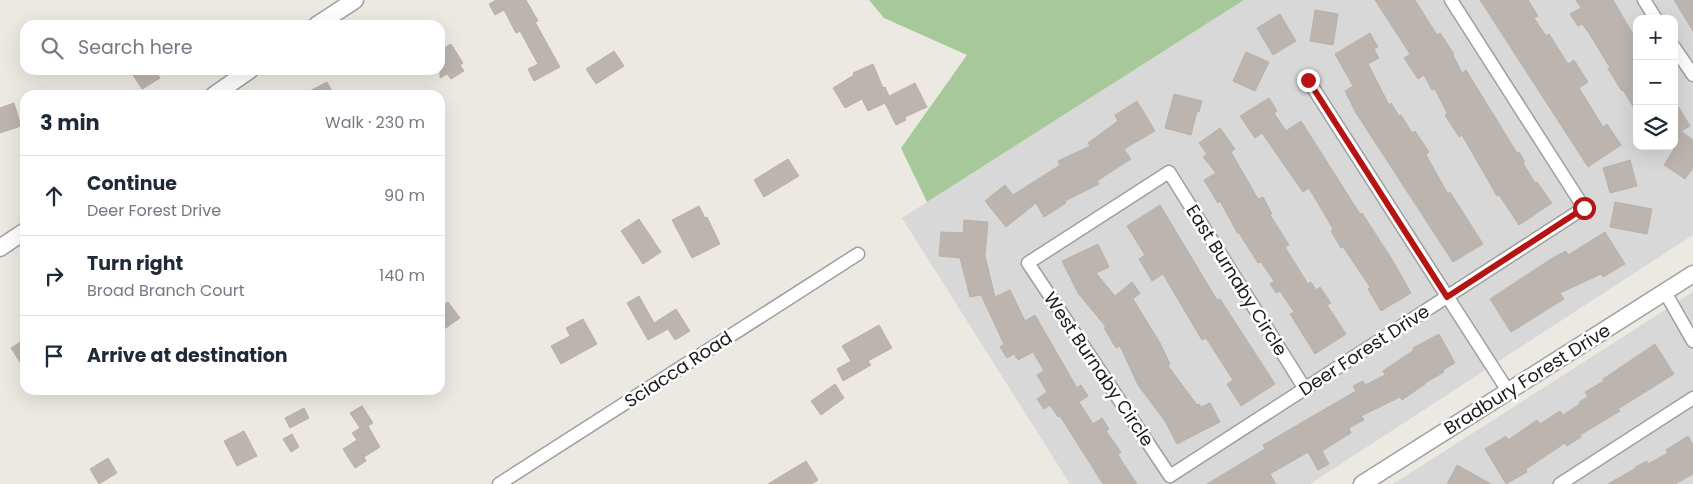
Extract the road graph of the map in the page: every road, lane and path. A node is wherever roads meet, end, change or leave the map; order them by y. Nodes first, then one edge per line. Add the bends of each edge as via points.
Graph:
1 (355, 0) edge
2 (1451, 0) edge
3 (1644, 0) edge
4 (1653, 15) edge
5 (325, 20) edge
6 (1678, 53) edge
7 (243, 75) edge
8 (1693, 75) edge
9 (1308, 80) dead end
10 (221, 90) edge
11 (1169, 172) joint
12 (20, 234) edge
13 (0, 248) edge
14 (858, 254) dead end
15 (1693, 274) edge
16 (1665, 292) junction
17 (1447, 297) junction
18 (1693, 342) edge
19 (1305, 388) junction
20 (1508, 391) junction
21 (1693, 398) edge
22 (1170, 476) joint
23 (499, 484) edge
24 (1362, 484) edge
25 (1560, 484) edge

1 - 5 street
2 - 17 street, Deer Forest Drive via 1584,208
3 - 4 street
6 - 8 street
7 - 10 street
9 - 17 street
11 - 19 street, East Burnaby Circle
11 - 22 street, West Burnaby Circle via 1028,263
12 - 13 street
14 - 23 street, Sciacca Road
15 - 16 street, Bradbury Forest Drive
16 - 18 street
16 - 20 street, Bradbury Forest Drive
17 - 19 street, Deer Forest Drive
17 - 20 street
19 - 22 street, Deer Forest Drive
20 - 24 street, Bradbury Forest Drive
21 - 25 street

